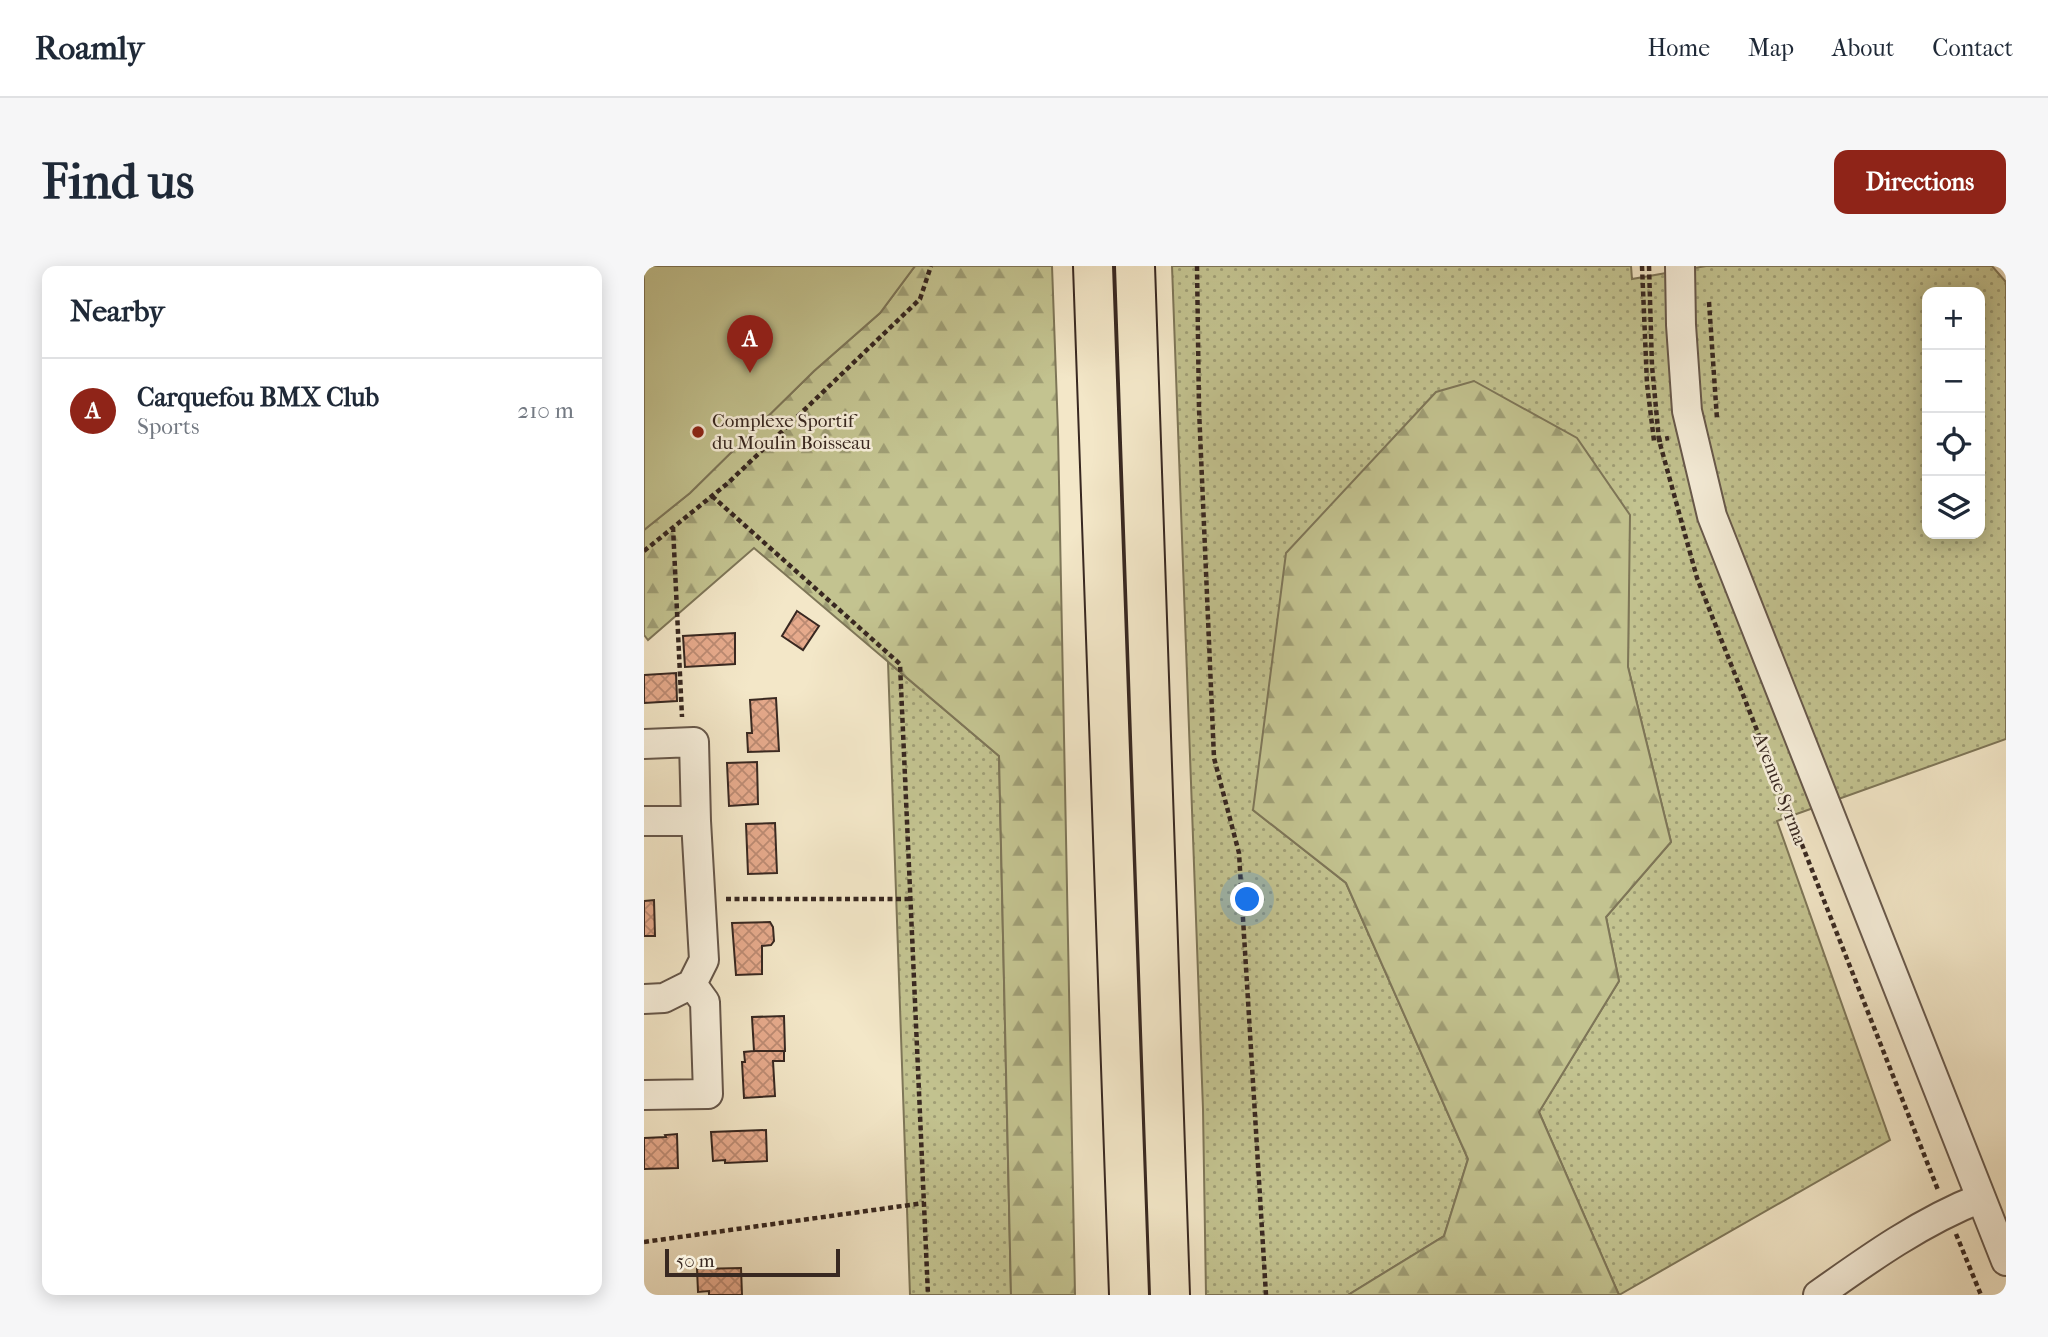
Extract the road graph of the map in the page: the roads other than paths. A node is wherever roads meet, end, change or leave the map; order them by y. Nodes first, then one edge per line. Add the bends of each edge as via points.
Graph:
1 (1093, 266) edge
2 (1135, 266) edge
3 (1680, 266) edge
4 (644, 744) edge
5 (644, 821) edge
6 (696, 821) junction
7 (692, 984) junction
8 (644, 999) edge
9 (644, 1095) edge
10 (1981, 1198) junction
11 (2006, 1261) edge
12 (1129, 1295) edge
13 (1170, 1295) edge
14 (1818, 1295) edge

1 - 12 highway
2 - 13 highway
3 - 10 street, Avenue Syrma via 1687,411 1712,516
4 - 6 street via 694,742
5 - 6 street
6 - 7 street via 704,960
7 - 8 street via 664,998
7 - 9 street via 705,1002 708,1094
10 - 11 street, Avenue Syrma
10 - 14 street via 1947,1211

